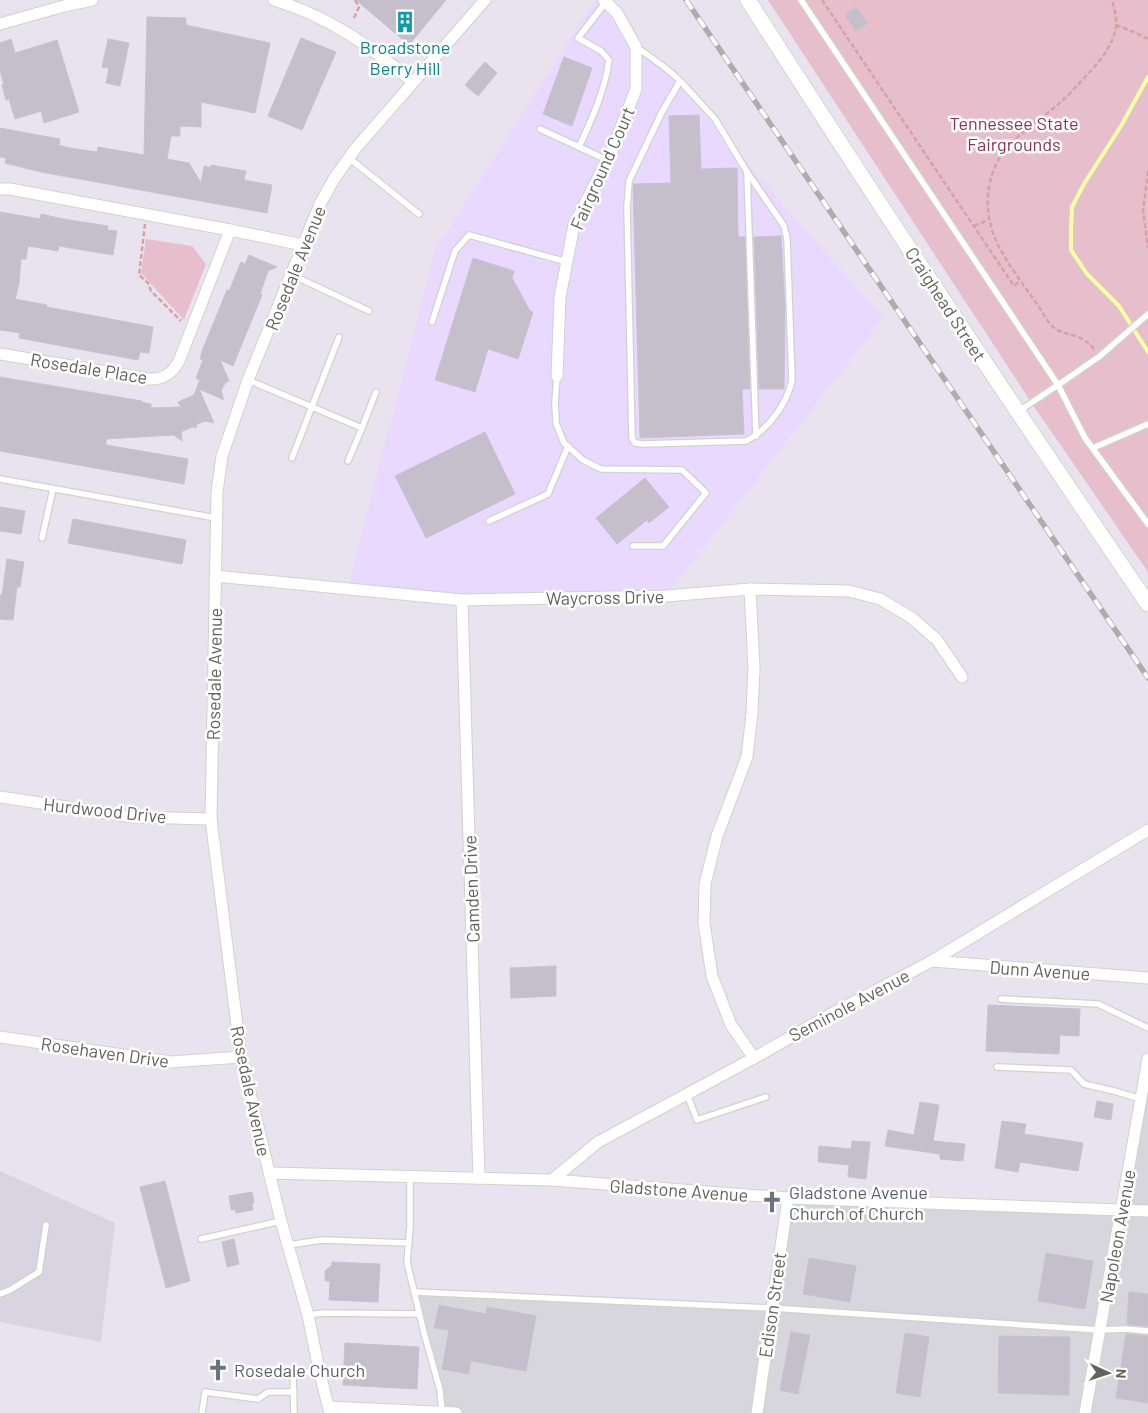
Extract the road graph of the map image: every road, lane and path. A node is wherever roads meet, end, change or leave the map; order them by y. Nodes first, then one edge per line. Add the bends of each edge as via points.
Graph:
1 (92, 0) edge
2 (274, 0) edge
3 (355, 0) edge
4 (485, 0) edge
5 (748, 0) edge
6 (801, 0) edge
7 (822, 0) edge
8 (1112, 0) edge
9 (605, 1) edge
10 (354, 18) dead end
11 (0, 24) edge
12 (1116, 25) junction
13 (1148, 39) edge
14 (636, 47) junction
15 (680, 81) junction
16 (413, 82) junction
17 (540, 129) dead end
18 (579, 146) junction
19 (349, 158) junction
20 (607, 160) junction
21 (1148, 171) edge
22 (747, 172) junction
23 (0, 189) edge
24 (419, 214) dead end
25 (146, 215) junction
26 (989, 220) junction
27 (974, 226) junction
28 (230, 230) junction
29 (304, 246) junction
30 (1148, 248) edge
31 (567, 262) junction
32 (292, 275) junction
33 (1020, 281) junction
34 (369, 311) dead end
35 (1148, 314) edge
36 (432, 322) dead end
37 (191, 330) junction
38 (338, 337) dead end
39 (0, 354) edge
40 (1100, 356) junction
41 (557, 376) joint
42 (248, 380) junction
43 (1058, 384) junction
44 (376, 392) dead end
45 (312, 407) junction
46 (1017, 412) junction
47 (1148, 424) edge
48 (362, 428) junction
49 (756, 436) junction
50 (568, 446) junction
51 (1093, 448) junction
52 (292, 458) dead end
53 (348, 461) dead end
54 (0, 479) edge
55 (53, 489) junction
56 (216, 518) junction
57 (489, 521) dead end
58 (1148, 524) edge
59 (42, 538) dead end
60 (633, 546) dead end
61 (215, 576) junction
62 (750, 589) junction
63 (462, 600) junction
64 (1148, 604) edge
65 (962, 676) dead end
66 (0, 797) edge
67 (212, 819) junction
68 (1148, 830) edge
69 (932, 961) junction
70 (1148, 978) edge
71 (1001, 998) dead end
72 (1148, 1028) edge
73 (0, 1037) edge
74 (241, 1057) junction
75 (754, 1058) junction
76 (1148, 1059) edge
77 (998, 1067) dead end
78 (687, 1094) junction
79 (766, 1097) dead end
80 (1141, 1099) junction
81 (269, 1173) junction
82 (410, 1176) junction
83 (479, 1178) junction
84 (552, 1180) junction
85 (788, 1198) junction
86 (1121, 1210) junction
87 (1148, 1211) edge
88 (281, 1221) junction
89 (46, 1225) dead end
90 (200, 1239) dead end
91 (409, 1243) junction
92 (288, 1245) junction
93 (414, 1292) junction
94 (0, 1294) edge
95 (771, 1308) junction
96 (419, 1314) junction
97 (308, 1316) junction
98 (1100, 1330) junction
99 (1148, 1331) edge
100 (319, 1370) junction
101 (294, 1392) junction
102 (329, 1410) edge
103 (442, 1412) edge
104 (202, 1413) edge
105 (294, 1413) edge
106 (456, 1413) edge
107 (757, 1413) edge
108 (1085, 1413) edge

1 - 11 street
2 - 16 street via 333,24
3 - 10 path via 359,7
4 - 16 street, Rosedale Avenue
5 - 46 street, Craighead Street
6 - 43 lane
7 - 27 path
8 - 12 path
9 - 14 street, Fairground Court via 617,13
9 - 18 lane via 578,38 601,51 609,60 595,113
12 - 13 path
12 - 26 path via 1111,43 1098,63 1063,100 1003,154 988,190
14 - 15 lane
14 - 20 street, Fairground Court via 636,89
15 - 22 lane via 715,119
15 - 49 lane via 630,181 627,207 632,438 635,443 643,444 733,443
16 - 19 street, Rosedale Avenue
17 - 18 lane
18 - 20 lane
19 - 24 lane
19 - 29 street, Rosedale Avenue via 320,204
20 - 31 street, Fairground Court via 574,225
21 - 30 path via 1144,202
22 - 49 lane
22 - 49 lane via 784,226 787,239 792,381 789,394
23 - 25 street
25 - 28 street
25 - 37 path via 138,275
26 - 27 path
26 - 33 path via 1000,249
27 - 33 path via 1014,286
28 - 29 street
28 - 37 street, Rosedale Place
29 - 32 street, Rosedale Avenue
31 - 36 lane via 469,235 455,251
31 - 41 street, Fairground Court via 560,297
32 - 34 lane
32 - 42 street, Rosedale Avenue
33 - 40 path via 1053,326 1089,342
35 - 40 lane
37 - 39 street, Rosedale Place via 175,367 155,380
38 - 45 lane
40 - 43 lane
41 - 50 lane via 556,423
42 - 45 lane
42 - 56 street, Rosedale Avenue via 222,456
43 - 46 lane
43 - 51 lane via 1084,438
44 - 48 lane
45 - 48 lane
45 - 52 lane
46 - 64 street, Craighead Street
47 - 51 lane
48 - 53 lane
50 - 57 lane via 548,494
50 - 60 lane via 583,460 602,469 682,470 706,493 663,546
51 - 58 lane
54 - 55 lane
55 - 56 lane
55 - 59 lane
56 - 61 street, Rosedale Avenue
61 - 63 street, Waycross Drive
61 - 67 street, Rosedale Avenue
62 - 63 street, Waycross Drive via 666,596
62 - 65 street, Waycross Drive via 849,591 880,599 912,618 937,640
62 - 75 street via 754,668 747,757 717,836 705,884 704,923 712,976 731,1025
63 - 83 street, Camden Drive
66 - 67 street, Hurdwood Drive via 133,817
67 - 74 street, Rosedale Avenue
68 - 69 street, Seminole Avenue
69 - 70 street, Dunn Avenue
69 - 75 street, Seminole Avenue
71 - 72 lane via 1098,1004
73 - 74 street, Rosehaven Drive via 171,1062
74 - 81 street, Rosedale Avenue
75 - 78 street, Seminole Avenue
76 - 80 street, Napoleon Avenue
77 - 80 lane via 1071,1070 1084,1084
78 - 79 lane via 697,1120
78 - 84 street, Seminole Avenue via 598,1142
80 - 86 street, Napoleon Avenue
81 - 82 street, Gladstone Avenue
81 - 88 street, Rosedale Avenue
82 - 83 street, Gladstone Avenue
82 - 91 lane
83 - 84 street, Gladstone Avenue
84 - 85 street, Gladstone Avenue
85 - 86 street, Gladstone Avenue
85 - 95 street, Edison Street
86 - 87 street, Gladstone Avenue
86 - 98 street, Napoleon Avenue
88 - 90 lane
88 - 92 street, Rosedale Avenue
89 - 94 lane via 39,1272
91 - 92 lane via 322,1240
91 - 93 lane via 407,1262
92 - 97 street, Rosedale Avenue
93 - 95 lane
93 - 96 lane
95 - 98 lane
95 - 107 street, Edison Street
96 - 97 lane via 324,1313
96 - 103 lane via 440,1390
97 - 100 street, Rosedale Avenue
98 - 99 lane
98 - 108 street, Napoleon Avenue
100 - 101 lane via 293,1375
100 - 102 street, Rosedale Avenue
101 - 104 lane via 268,1392 258,1399 205,1392
101 - 105 lane
102 - 103 street
103 - 106 street

